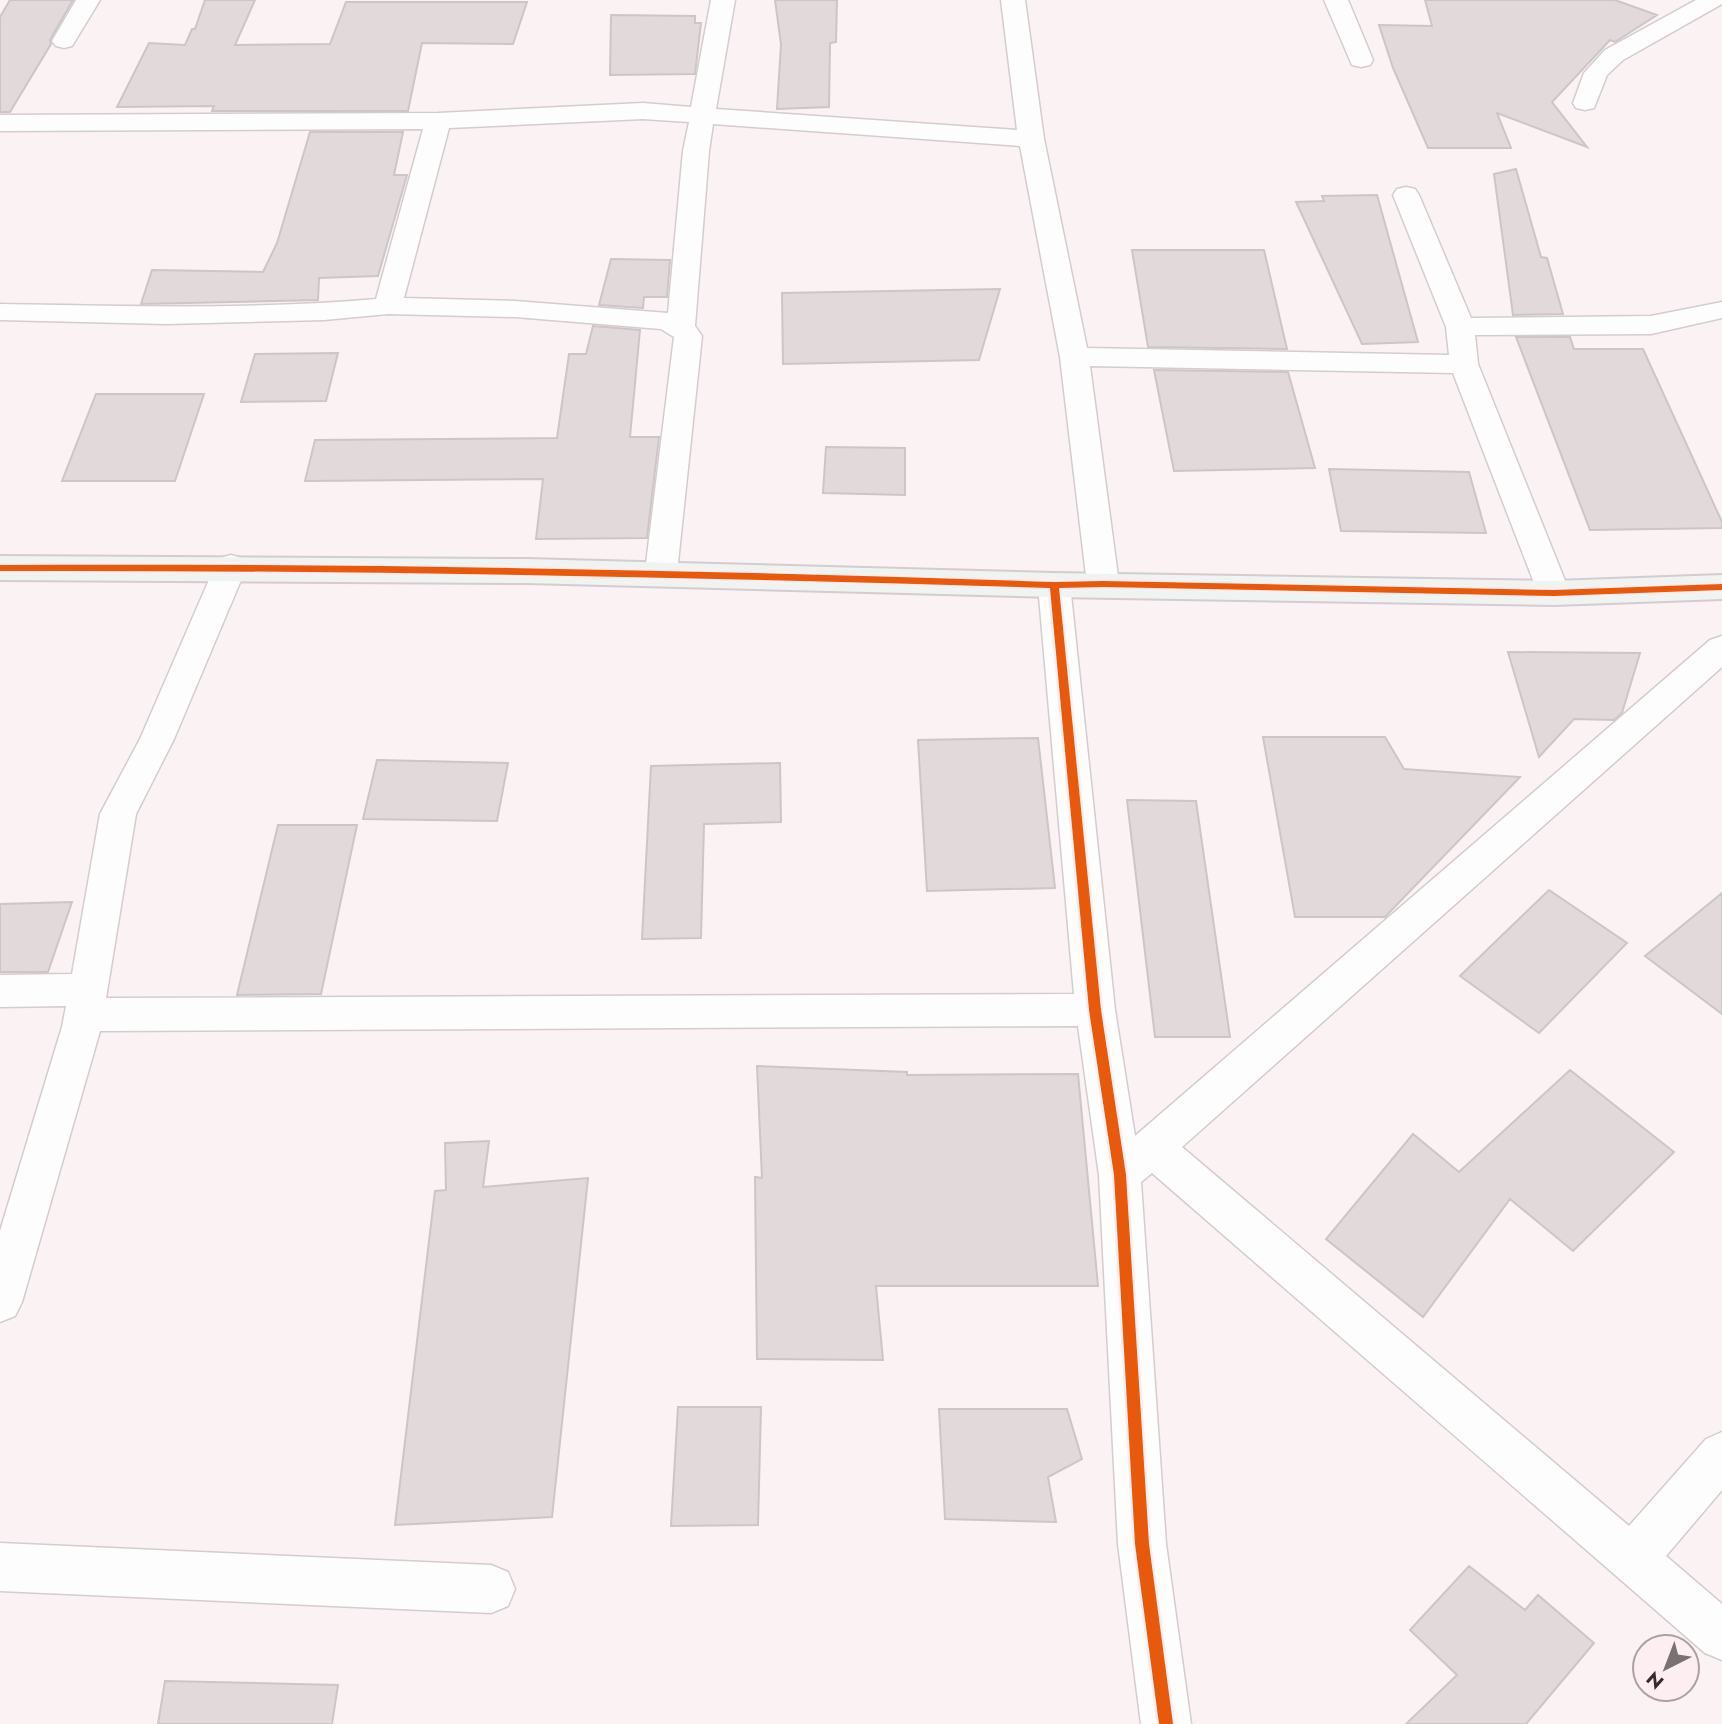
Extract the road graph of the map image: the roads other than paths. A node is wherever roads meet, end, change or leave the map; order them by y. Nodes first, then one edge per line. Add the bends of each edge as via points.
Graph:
1 (88, 0) edge
2 (723, 0) edge
3 (1013, 0) edge
4 (1336, 0) edge
5 (1713, 0) edge
6 (64, 41) dead end
7 (1361, 60) dead end
8 (1585, 103) dead end
9 (702, 114) junction
10 (438, 121) junction
11 (9, 123) edge
12 (1031, 139) junction
13 (0, 151) edge
14 (1406, 195) dead end
15 (388, 306) junction
16 (1722, 310) edge
17 (0, 312) edge
18 (681, 327) junction
19 (1460, 327) junction
20 (1074, 357) junction
21 (1464, 364) junction
22 (231, 566) junction
23 (0, 568) edge
24 (661, 572) junction
25 (1103, 584) junction
26 (1054, 585) junction
27 (1722, 587) edge
28 (1554, 593) junction
29 (1722, 648) edge
30 (0, 991) edge
31 (87, 1002) junction
32 (1095, 1010) junction
33 (1135, 1161) junction
34 (0, 1302) edge
35 (1722, 1455) edge
36 (1632, 1559) junction
37 (0, 1566) edge
38 (491, 1589) dead end
39 (1722, 1636) edge
40 (1166, 1724) edge

1 - 6 street
2 - 9 street
3 - 12 street
4 - 7 street
5 - 8 street via 1614,55 1596,73
9 - 10 street via 643,111
9 - 12 street
9 - 18 street
10 - 11 street
10 - 15 street
11 - 13 street
12 - 20 street
14 - 19 street
15 - 17 street via 324,313
15 - 18 street via 515,309 665,321
16 - 19 street via 1651,324
18 - 24 street via 688,336
19 - 21 street
20 - 21 street
20 - 25 street
21 - 28 street
22 - 23 street
22 - 24 street
22 - 31 street via 157,739 118,814
24 - 26 street
25 - 26 street
25 - 28 street
26 - 32 street
27 - 28 street
29 - 33 street
30 - 31 street
31 - 32 street
31 - 34 street
32 - 33 street
33 - 36 street
33 - 40 street via 1142,1544
35 - 36 street
36 - 39 street
37 - 38 street

